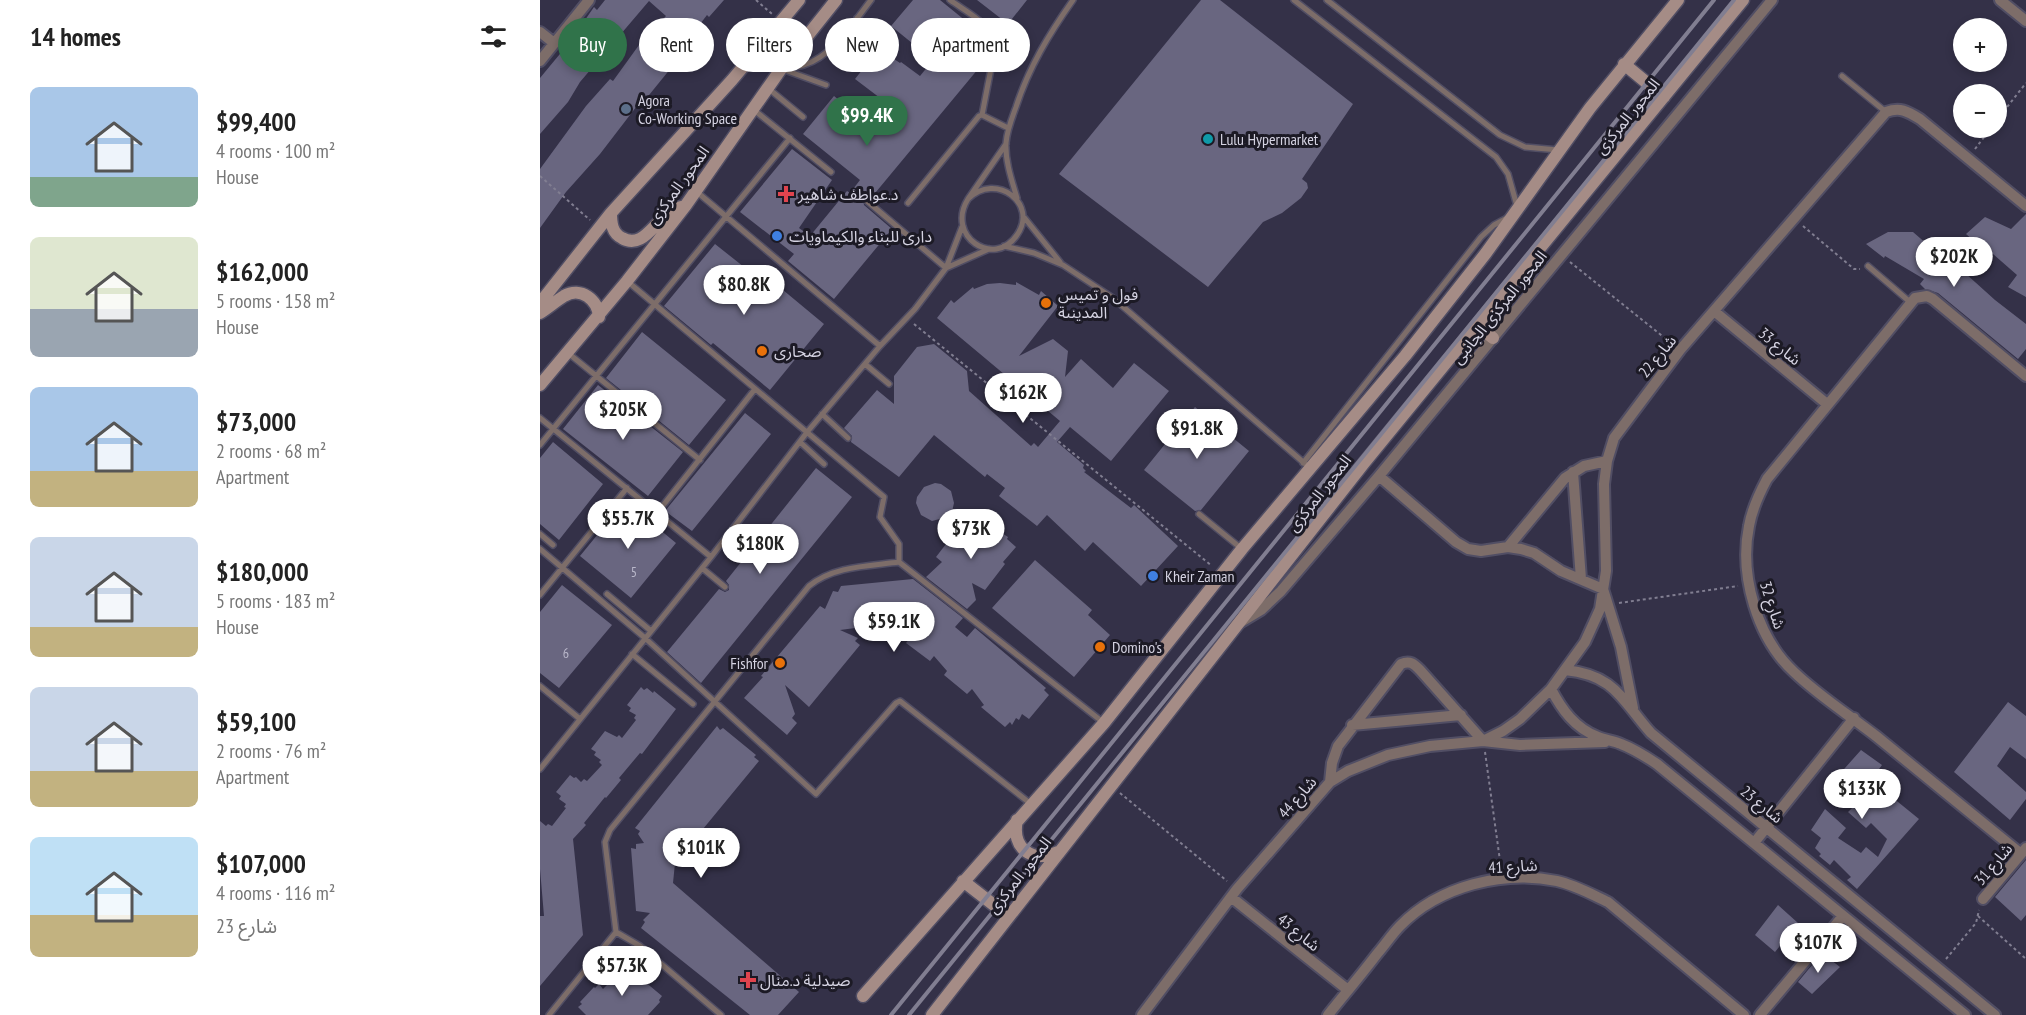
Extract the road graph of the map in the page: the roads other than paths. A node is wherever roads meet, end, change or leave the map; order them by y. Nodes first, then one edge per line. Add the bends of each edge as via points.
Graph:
1 (589, 0) edge
2 (799, 0) edge
3 (836, 0) edge
4 (871, 0) edge
5 (950, 0) edge
6 (1073, 0) edge
7 (1294, 0) edge
8 (1327, 0) edge
9 (1677, 0) edge
10 (1743, 0) edge
11 (1772, 0) edge
12 (2000, 0) edge
13 (856, 18) edge
14 (2026, 21) edge
15 (813, 28) edge
16 (540, 32) edge
17 (554, 43) junction
18 (540, 61) edge
19 (1624, 64) junction
20 (778, 72) edge
21 (789, 72) edge
22 (1842, 76) dead end
23 (826, 85) dead end
24 (767, 88) junction
25 (1664, 97) junction
26 (753, 109) junction
27 (1886, 112) junction
28 (982, 115) junction
29 (802, 117) dead end
30 (1008, 128) junction
31 (790, 138) junction
32 (1006, 144) junction
33 (1558, 150) junction
34 (831, 172) dead end
35 (696, 191) junction
36 (968, 199) junction
37 (867, 201) dead end
38 (1018, 202) junction
39 (908, 203) dead end
40 (686, 205) junction
41 (2026, 206) edge
42 (1516, 212) junction
43 (611, 213) junction
44 (726, 216) junction
45 (1023, 216) junction
46 (962, 227) junction
47 (1004, 246) junction
48 (990, 249) junction
49 (1063, 265) junction
50 (1868, 266) road end
51 (946, 268) junction
52 (627, 281) junction
53 (1910, 302) junction
54 (540, 303) edge
55 (653, 304) junction
56 (1714, 311) junction
57 (540, 313) edge
58 (599, 317) junction
59 (1478, 326) junction
60 (1493, 338) junction
61 (880, 346) junction
62 (568, 353) junction
63 (865, 364) junction
64 (2026, 375) edge
65 (596, 376) junction
66 (889, 384) dead end
67 (540, 385) edge
68 (755, 389) junction
69 (1827, 404) junction
70 (822, 414) junction
71 (540, 418) edge
72 (553, 428) junction
73 (808, 431) junction
74 (848, 438) dead end
75 (800, 442) junction
76 (540, 445) edge
77 (700, 460) junction
78 (1607, 460) junction
79 (824, 464) dead end
80 (1307, 466) junction
81 (1573, 472) junction
82 (1379, 477) junction
83 (627, 488) junction
84 (657, 513) junction
85 (1199, 514) dead end
86 (540, 534) edge
87 (553, 545) dead end
88 (1508, 547) junction
89 (540, 549) edge
90 (1242, 549) junction
91 (711, 557) junction
92 (899, 562) junction
93 (562, 568) junction
94 (702, 568) junction
95 (1581, 579) junction
96 (725, 587) dead end
97 (1604, 589) junction
98 (607, 594) dead end
99 (540, 595) edge
100 (1238, 623) junction
101 (651, 631) junction
102 (645, 638) junction
103 (632, 654) junction
104 (1565, 670) junction
105 (540, 686) edge
106 (1551, 689) junction
107 (715, 703) junction
108 (693, 704) dead end
109 (1633, 712) junction
110 (1461, 715) junction
111 (1854, 718) junction
112 (580, 719) junction
113 (1104, 723) junction
114 (1352, 725) junction
115 (1483, 741) junction
116 (1617, 742) junction
117 (540, 769) edge
118 (1330, 782) junction
119 (1031, 804) junction
120 (1017, 820) junction
121 (1766, 828) junction
122 (1754, 843) junction
123 (2024, 851) edge
124 (1058, 852) junction
125 (963, 881) junction
126 (1837, 885) junction
127 (1234, 893) junction
128 (1983, 899) road end
129 (1824, 900) junction
130 (1008, 916) junction
131 (1843, 916) junction
132 (616, 932) junction
133 (590, 964) junction
134 (609, 981) dead end
135 (1348, 990) junction
136 (863, 996) dead end
137 (549, 1015) edge
138 (721, 1015) edge
139 (932, 1015) edge
140 (1142, 1015) edge
141 (1328, 1015) edge
142 (1744, 1015) edge
143 (1760, 1015) edge
144 (1965, 1015) edge
145 (1995, 1015) edge

1 - 17 street
2 - 43 main road, المحور المركزى
3 - 15 main road, المحور المركزى
4 - 13 lane
5 - 28 lane via 988,27 994,37
6 - 30 lane via 1037,55
7 - 42 lane via 1497,157 1508,174
8 - 33 lane via 1500,135 1525,147
9 - 19 main road, المحور المركزى
10 - 25 main road, المحور المركزى
11 - 60 street, المحور المركزى الجانبى
12 - 14 street
16 - 17 street
17 - 18 street
19 - 25 main road
19 - 33 main road, المحور المركزى
20 - 24 main road, المحور المركزى
21 - 23 lane
22 - 27 lane
24 - 26 main road, المحور المركزى
24 - 29 lane
25 - 59 main road, المحور المركزى
26 - 31 lane
26 - 35 main road, المحور المركزى
27 - 41 street via 1896,109 1914,115
27 - 56 street, شارع 22
28 - 30 lane
28 - 39 lane
30 - 32 lane
31 - 34 lane
31 - 44 lane
32 - 36 lane
32 - 38 lane
33 - 42 main road, المحور المركزى
35 - 40 main road, المحور المركزى
35 - 44 lane
36 - 38 lane via 979,190 994,187 1008,192
36 - 46 lane
37 - 51 lane
38 - 45 lane
40 - 43 main road via 662,218 644,238 631,241 614,231
40 - 52 main road, المحور المركزى
42 - 80 main road, المحور المركزى via 1433,321
43 - 54 main road, المحور المركزى
44 - 55 lane
44 - 61 lane
45 - 47 lane via 1020,231
45 - 49 lane
46 - 48 lane via 970,240
46 - 51 lane
47 - 48 lane
47 - 49 lane
48 - 51 lane
49 - 80 lane via 1113,298
50 - 53 lane
51 - 61 lane
52 - 55 lane
52 - 58 main road, المحور المركزى
53 - 64 street via 1921,296 1933,299
53 - 69 street, شارع 32
55 - 65 lane
55 - 68 lane
56 - 69 street, شارع 33
56 - 78 street, شارع 22 via 1614,438
57 - 58 main road via 576,292 593,300
58 - 62 main road, المحور المركزى
59 - 60 main road
59 - 100 main road, المحور المركزى
60 - 82 street, المحور المركزى الجانبى
61 - 63 lane
62 - 65 lane
62 - 67 main road, المحور المركزى
63 - 66 lane
63 - 70 lane
65 - 72 lane
65 - 77 lane
68 - 73 lane
68 - 77 lane
69 - 111 street, شارع 32 via 1767,479 1749,526 1746,552 1762,628 1776,652 1793,672
70 - 73 lane
70 - 74 lane
71 - 72 lane
72 - 76 lane
72 - 83 lane
73 - 75 lane
73 - 92 lane via 884,497 880,517 900,544
75 - 79 lane
75 - 91 lane
77 - 84 lane
78 - 81 street
78 - 97 street, شارع 22
80 - 90 main road, المحور المركزى
81 - 88 street
81 - 95 street
82 - 88 street via 1468,549
82 - 100 street, المحور المركزى الجانبى via 1271,601
83 - 84 lane
83 - 93 lane
84 - 91 lane
85 - 90 lane
86 - 87 lane
88 - 95 street via 1534,553
89 - 93 lane
90 - 113 main road, المحور المركزى
91 - 94 lane
92 - 107 lane via 835,572 816,579
92 - 113 lane
93 - 99 lane
93 - 102 lane
94 - 96 lane
94 - 101 lane
95 - 97 street
97 - 104 street, شارع 22 via 1593,626
97 - 109 street via 1624,657
98 - 101 lane
100 - 124 main road, المحور المركزى
101 - 102 lane
102 - 103 lane
102 - 107 lane
103 - 108 lane
103 - 112 lane
104 - 106 street, شارع 44
104 - 109 street, شارع 23 via 1605,681
105 - 112 lane
106 - 115 street, شارع 44 via 1520,719
106 - 116 street via 1570,719 1600,738
107 - 119 lane via 816,794 900,701
107 - 132 lane via 606,837
109 - 121 street, شارع 23 via 1650,733
110 - 114 street
110 - 114 street via 1413,663 1407,662 1401,663
110 - 115 street
111 - 121 street
111 - 123 street, شارع 32
112 - 117 lane
113 - 119 main road, المحور المركزى
114 - 118 street via 1338,746
115 - 116 street via 1520,745
115 - 118 street, شارع 44 via 1388,755
116 - 122 street via 1657,764
118 - 127 street, شارع 44
119 - 120 main road, المحور المركزى
120 - 124 main road via 1016,837 1026,851 1042,857
120 - 125 main road, المحور المركزى
121 - 122 street
121 - 126 street, شارع 23
122 - 129 street
123 - 128 street, شارع 31
124 - 130 main road, المحور المركزى
125 - 130 main road
125 - 136 main road, المحور المركزى
126 - 129 street
126 - 145 street, شارع 23
127 - 135 street, شارع 43
127 - 140 street, شارع 44
129 - 131 street
130 - 139 main road, المحور المركزى
131 - 143 street
131 - 144 street
132 - 133 lane
132 - 138 lane via 640,946
133 - 134 lane
133 - 137 lane
135 - 141 street, شارع 41
135 - 142 street, شارع 41 via 1400,926 1422,907 1474,884 1530,878 1557,881 1608,902

